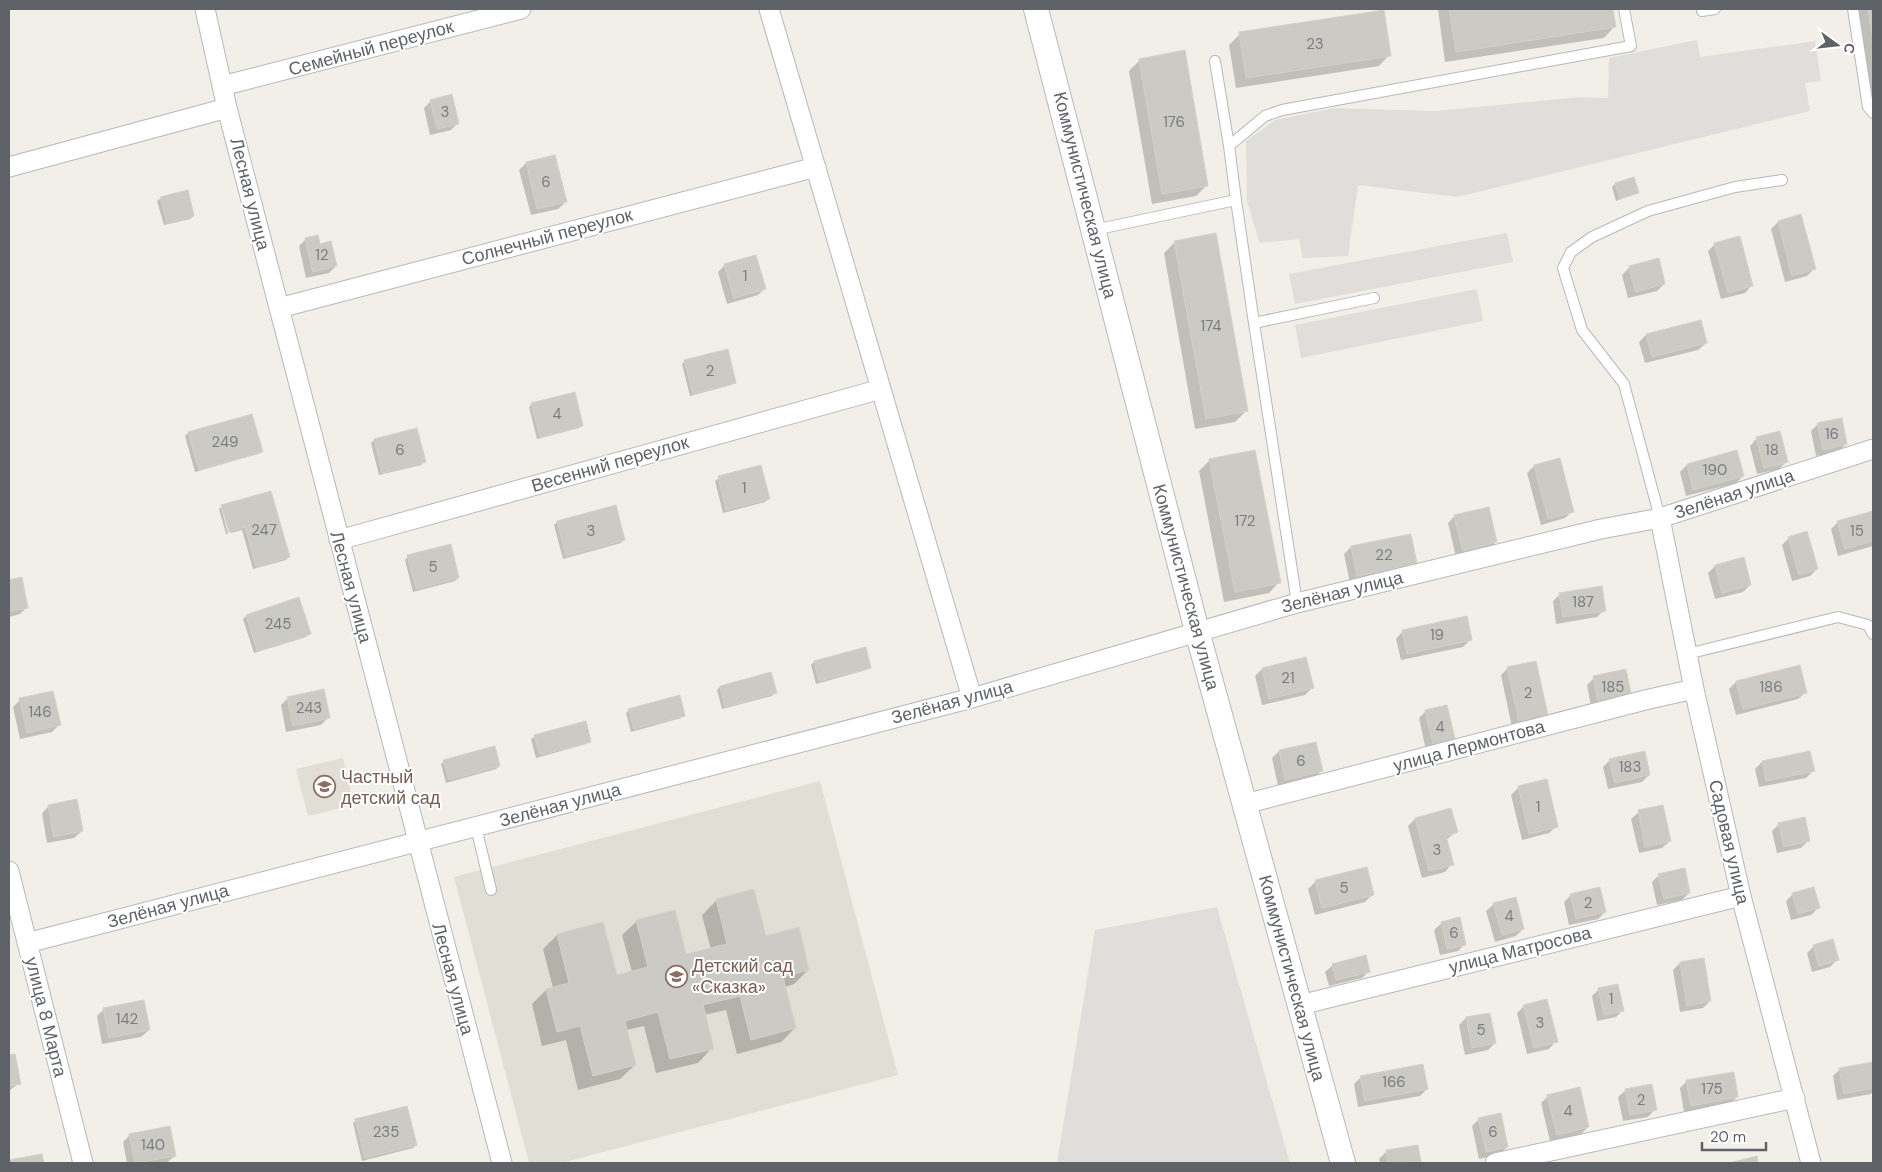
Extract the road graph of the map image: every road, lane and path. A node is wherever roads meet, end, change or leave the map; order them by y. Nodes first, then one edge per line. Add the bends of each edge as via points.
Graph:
1 (205, 9) edge
2 (521, 9) edge
3 (769, 9) edge
4 (1036, 9) edge
5 (1624, 9) edge
6 (1715, 9) edge
7 (1853, 9) edge
8 (1702, 11) dead end
9 (1215, 61) dead end
10 (222, 86) junction
11 (228, 108) junction
12 (1873, 113) edge
13 (1229, 146) junction
14 (9, 167) edge
15 (816, 167) junction
16 (1782, 180) dead end
17 (1236, 200) junction
18 (1094, 230) junction
19 (1374, 298) dead end
20 (279, 308) junction
21 (1254, 323) junction
22 (881, 388) junction
23 (1873, 448) edge
24 (1660, 518) junction
25 (338, 540) junction
26 (1297, 603) junction
27 (1197, 631) junction
28 (1873, 634) edge
29 (1687, 654) junction
30 (1694, 689) junction
31 (972, 698) junction
32 (1244, 804) junction
33 (476, 827) junction
34 (417, 842) junction
35 (9, 872) edge
36 (491, 890) dead end
37 (1741, 896) junction
38 (27, 943) junction
39 (1300, 1005) junction
40 (1795, 1098) junction
41 (83, 1163) edge
42 (502, 1163) edge
43 (1343, 1163) edge
44 (1495, 1163) edge
45 (1811, 1163) edge

1 - 10 street, Лесная улица
2 - 10 street, Семейный переулок
3 - 15 street
4 - 18 street, Коммунистическая улица
5 - 13 lane via 1631,46 1282,110 1264,116
6 - 8 lane
7 - 12 lane via 1868,107
9 - 13 lane
10 - 11 street, Лесная улица
11 - 14 street
11 - 20 street, Лесная улица
13 - 17 lane
15 - 20 street, Солнечный переулок
15 - 22 street
16 - 24 lane via 1735,187 1648,211 1592,237 1572,252 1563,268 1582,330 1624,384
17 - 18 lane
17 - 21 lane
18 - 27 street, Коммунистическая улица
19 - 21 lane
20 - 25 street, Лесная улица
21 - 26 lane
22 - 25 street, Весенний переулок
22 - 31 street
23 - 24 street, Зелёная улица
24 - 26 street, Зелёная улица via 1601,529
24 - 29 street, Садовая улица
25 - 34 street, Лесная улица
26 - 27 street, Зелёная улица
27 - 31 street, Зелёная улица
27 - 32 street, Коммунистическая улица
28 - 29 lane via 1868,625 1838,617
29 - 30 street, Садовая улица
30 - 32 street, улица Лермонтова
30 - 37 street, Садовая улица
31 - 33 street, Зелёная улица
32 - 39 street, Коммунистическая улица
33 - 34 street, Зелёная улица
33 - 36 lane
34 - 38 street, Зелёная улица
34 - 42 street, Лесная улица
35 - 38 street, улица 8 Марта
37 - 39 street, улица Матросова
37 - 40 street, Садовая улица
38 - 41 street, улица 8 Марта
39 - 43 street, Коммунистическая улица
40 - 44 street
40 - 45 street, Садовая улица

